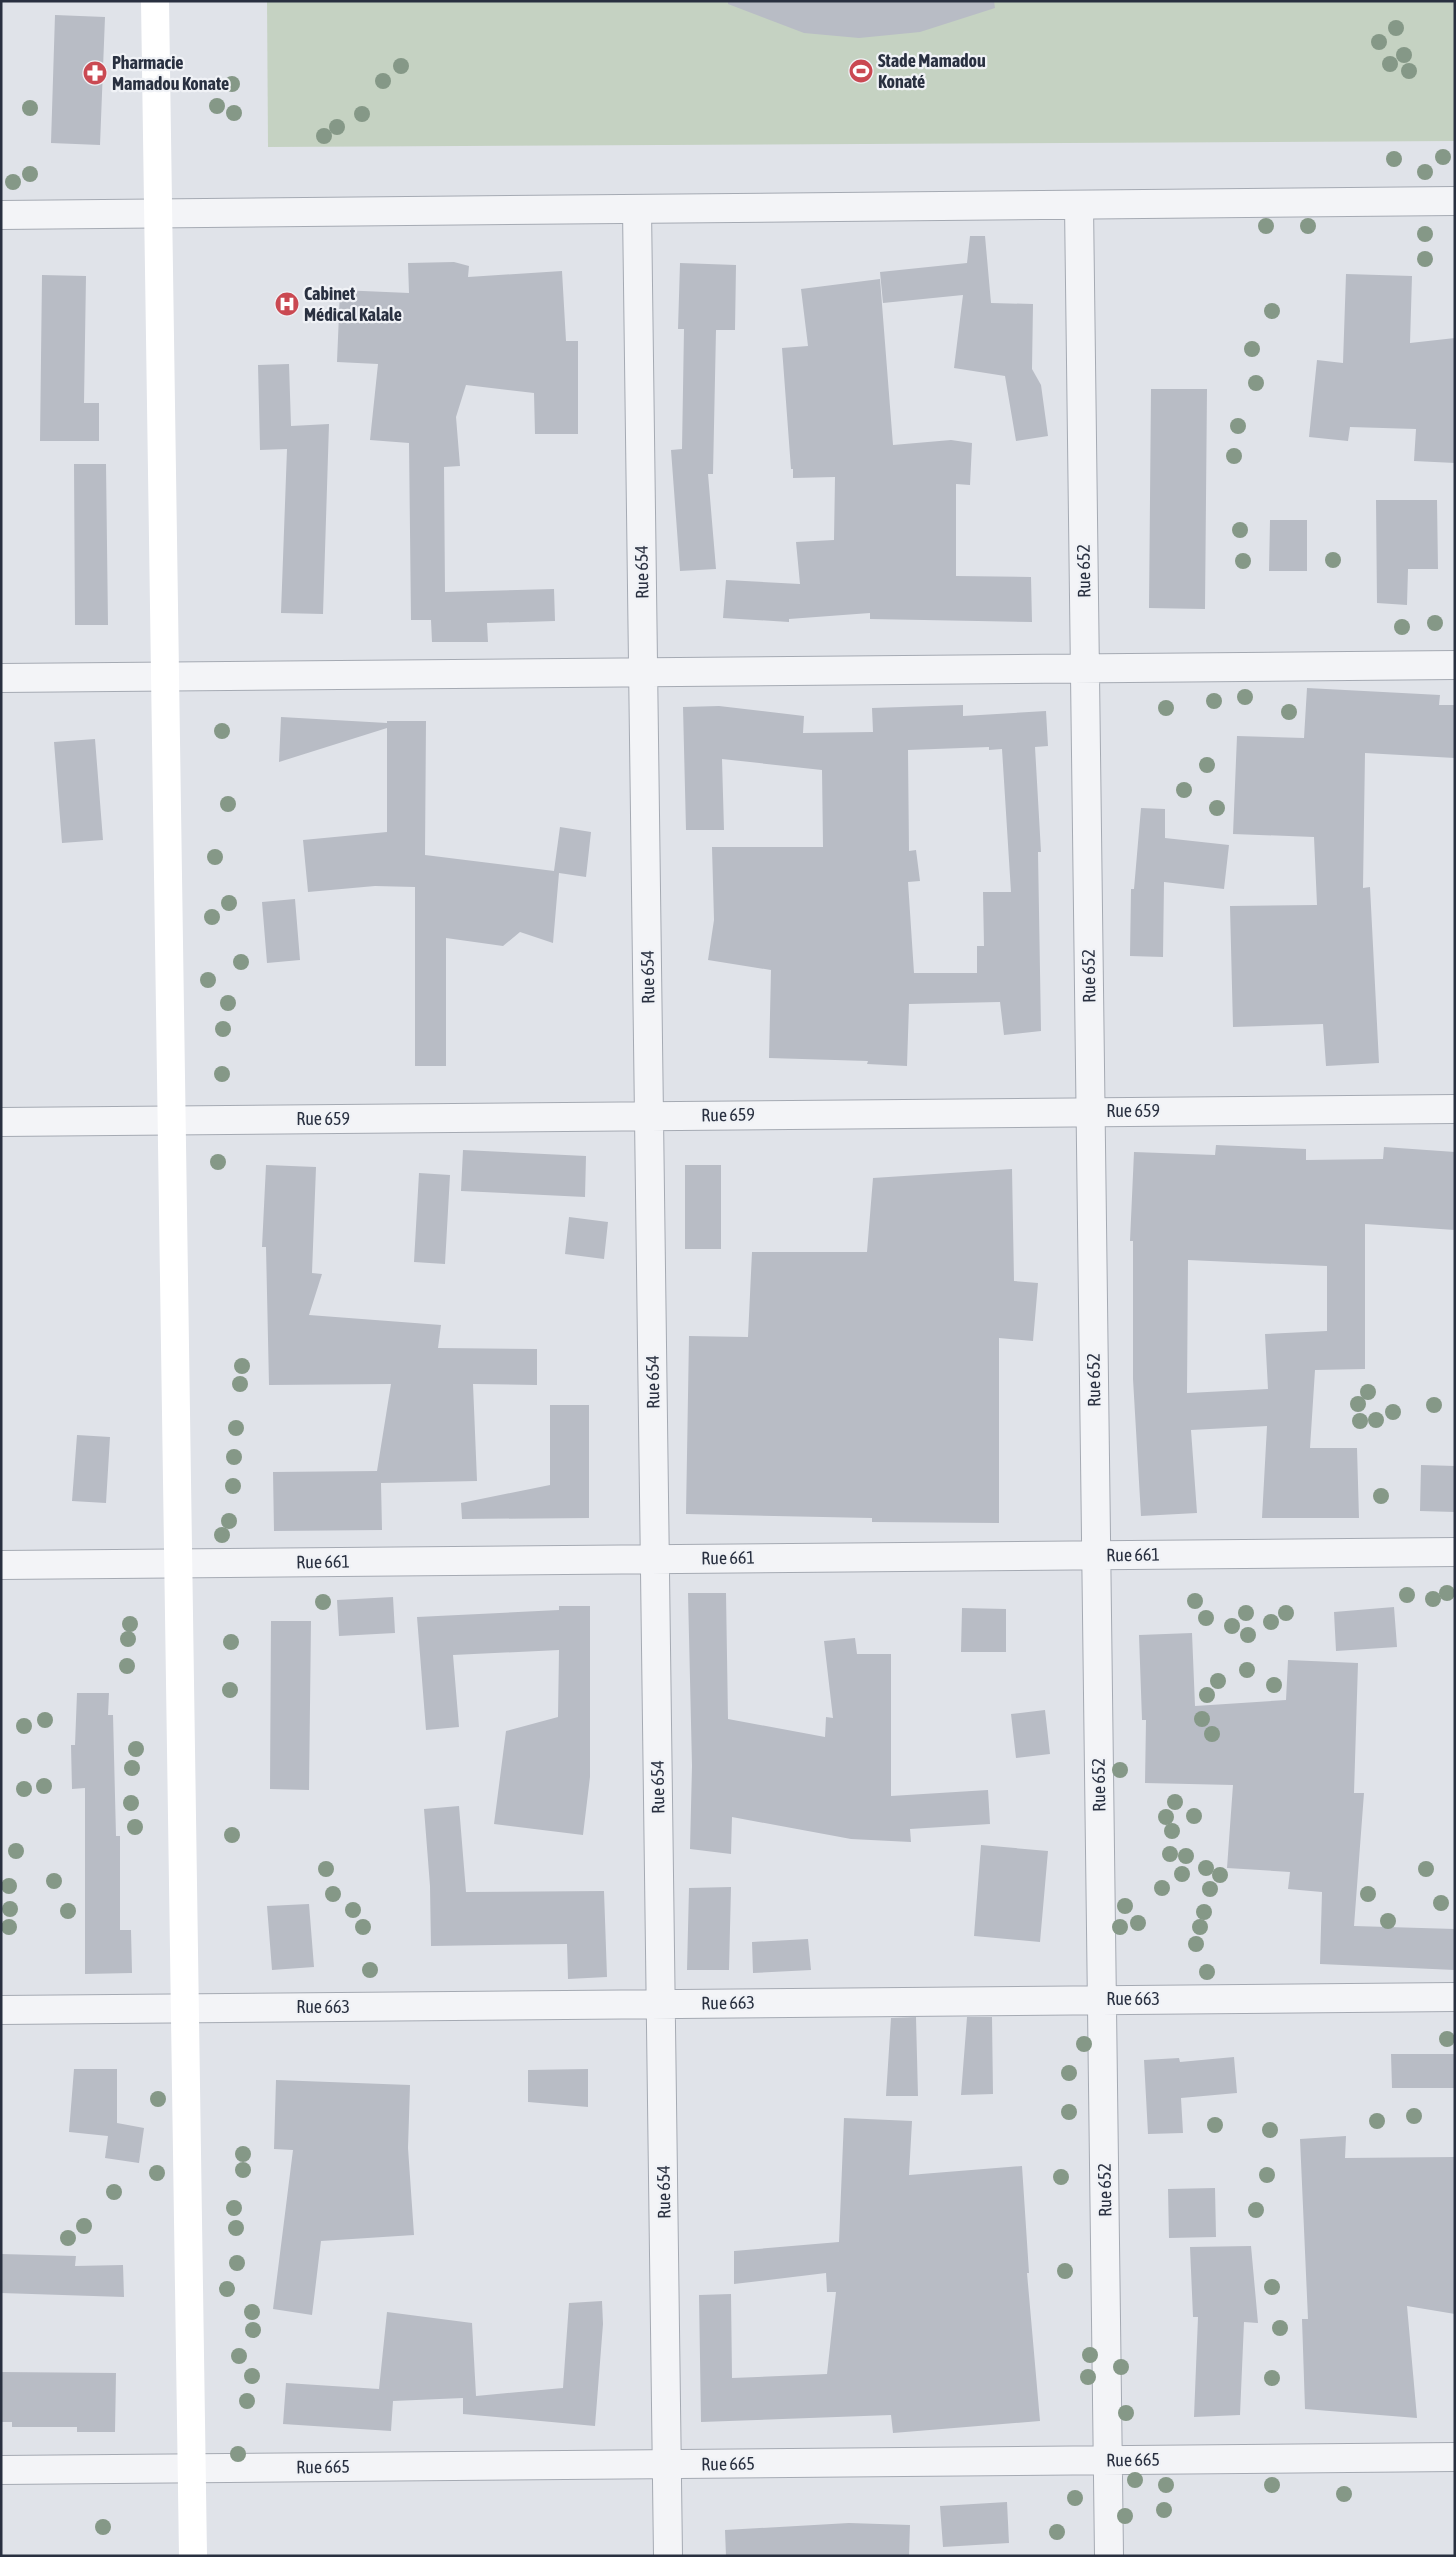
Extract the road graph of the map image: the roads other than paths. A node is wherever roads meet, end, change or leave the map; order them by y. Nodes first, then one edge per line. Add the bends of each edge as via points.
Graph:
1 (155, 1) edge
2 (1455, 201) edge
3 (1079, 205) junction
4 (637, 209) junction
5 (158, 213) junction
6 (1, 215) edge
7 (1455, 665) edge
8 (1085, 668) junction
9 (644, 672) junction
10 (165, 677) junction
11 (1, 678) edge
12 (1455, 1109) edge
13 (1091, 1112) junction
14 (650, 1116) junction
15 (172, 1120) junction
16 (1, 1122) edge
17 (1455, 1552) edge
18 (1097, 1555) junction
19 (655, 1559) junction
20 (178, 1563) junction
21 (1, 1565) edge
22 (1455, 1997) edge
23 (1102, 2000) junction
24 (661, 2004) junction
25 (185, 2008) junction
26 (1, 2010) edge
27 (1455, 2457) edge
28 (1108, 2460) junction
29 (667, 2464) junction
30 (192, 2468) junction
31 (1, 2470) edge
32 (193, 2556) edge
33 (668, 2556) edge
34 (1109, 2556) edge

1 - 5 street
2 - 3 street
3 - 4 street
3 - 8 street, Rue 652
4 - 5 street
4 - 9 street, Rue 654
5 - 6 street
5 - 10 street
7 - 8 street
8 - 9 street
8 - 13 street, Rue 652
9 - 10 street
9 - 14 street, Rue 654
10 - 11 street
10 - 15 street
12 - 13 street, Rue 659
13 - 14 street, Rue 659
13 - 18 street, Rue 652
14 - 15 street, Rue 659
14 - 19 street, Rue 654
15 - 16 street, Rue 659
15 - 20 street
17 - 18 street, Rue 661
18 - 19 street, Rue 661
18 - 23 street, Rue 652
19 - 20 street, Rue 661
19 - 24 street, Rue 654
20 - 21 street, Rue 661
20 - 25 street
22 - 23 street, Rue 663
23 - 24 street, Rue 663
23 - 28 street, Rue 652
24 - 25 street, Rue 663
24 - 29 street, Rue 654
25 - 26 street, Rue 663
25 - 30 street
27 - 28 street, Rue 665
28 - 29 street, Rue 665
28 - 34 street, Rue 652
29 - 30 street, Rue 665
29 - 33 street, Rue 654
30 - 31 street, Rue 665
30 - 32 street

